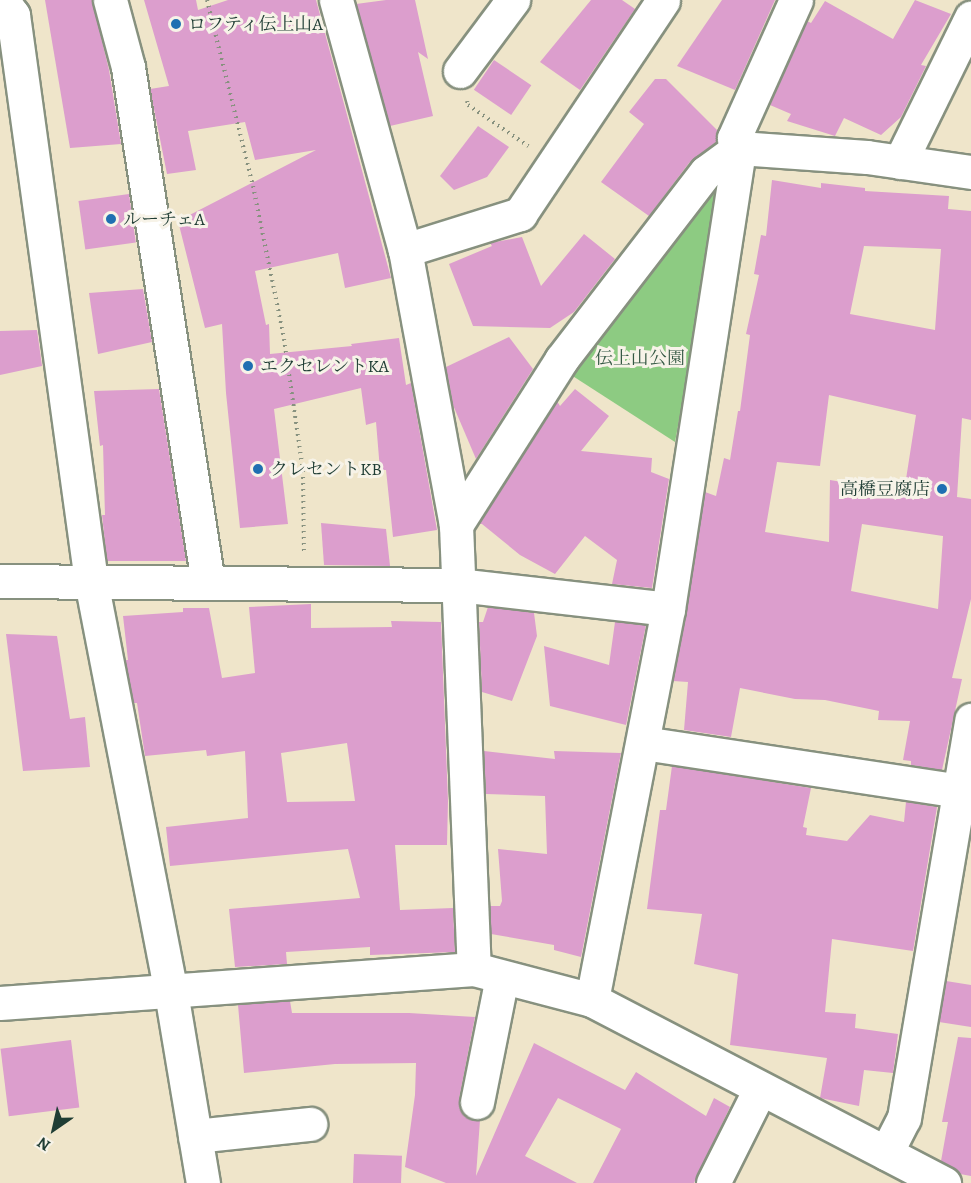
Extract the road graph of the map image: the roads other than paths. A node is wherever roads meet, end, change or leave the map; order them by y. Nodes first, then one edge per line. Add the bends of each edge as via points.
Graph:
1 (2, 0) edge
2 (110, 0) edge
3 (336, 0) edge
4 (513, 0) edge
5 (663, 0) edge
6 (796, 0) edge
7 (971, 18) edge
8 (460, 71) road end
9 (739, 148) junction
10 (900, 162) junction
11 (971, 172) edge
12 (405, 250) junction
13 (456, 525) junction
14 (0, 581) edge
15 (91, 581) junction
16 (208, 583) junction
17 (458, 585) junction
18 (668, 609) junction
19 (971, 720) edge
20 (643, 743) junction
21 (959, 791) junction
22 (488, 973) junction
23 (171, 992) junction
24 (592, 1000) junction
25 (0, 1003) edge
26 (760, 1089) junction
27 (477, 1102) dead end
28 (310, 1124) dead end
29 (195, 1136) junction
30 (886, 1153) junction
31 (203, 1183) edge
32 (713, 1183) edge
33 (945, 1183) edge

1 - 15 street via 13,15
2 - 16 street via 128,67
3 - 12 street
4 - 8 street
5 - 12 street via 520,214
6 - 9 street via 734,138
7 - 10 street
9 - 10 street
9 - 13 street via 706,172 561,360
9 - 18 street
10 - 11 street
12 - 13 street
13 - 17 street
14 - 15 street
15 - 16 street
15 - 23 street
16 - 17 street
17 - 18 street
17 - 22 street
18 - 20 street
19 - 21 street
20 - 21 street
20 - 24 street
21 - 30 street via 904,1118
22 - 23 street
22 - 24 street
22 - 27 street
23 - 25 street
23 - 29 street
24 - 26 street
26 - 30 street
26 - 32 street
28 - 29 street
29 - 31 street
30 - 33 street

